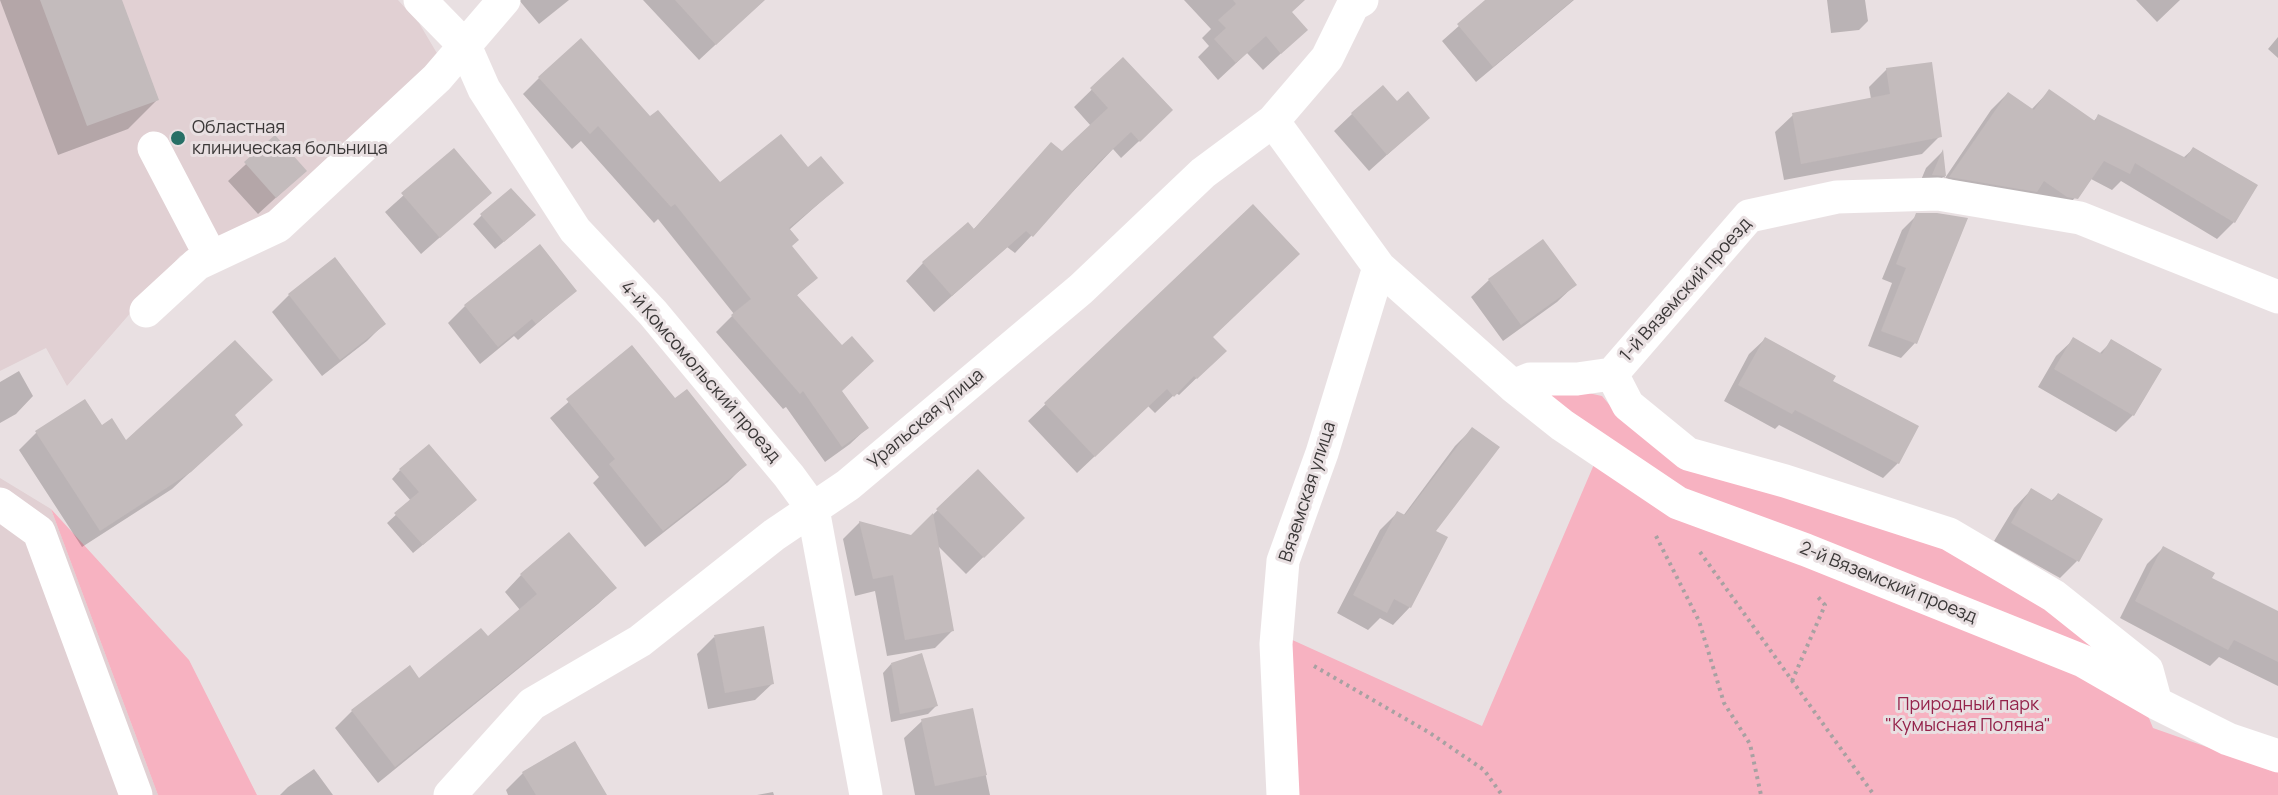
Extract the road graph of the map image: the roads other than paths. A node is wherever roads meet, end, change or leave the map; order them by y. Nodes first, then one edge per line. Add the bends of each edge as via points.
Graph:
1 (420, 0) edge
2 (504, 0) edge
3 (1354, 2) edge
4 (465, 46) junction
5 (1273, 121) junction
6 (154, 148) dead end
7 (210, 255) junction
8 (1379, 267) junction
9 (2278, 297) edge
10 (146, 310) dead end
11 (1612, 374) junction
12 (1513, 386) junction
13 (0, 504) edge
14 (813, 509) junction
15 (2156, 703) junction
16 (2278, 756) edge
17 (136, 795) edge
18 (450, 795) edge
19 (866, 795) edge
20 (1283, 795) edge

1 - 4 street, 4-й Комсомольский проезд
2 - 4 street
3 - 5 street, Уральская улица via 1327,58
4 - 7 street via 437,78 278,226
4 - 14 street, 4-й Комсомольский проезд via 484,89 575,230 653,313
5 - 8 street
5 - 14 street, Уральская улица via 1203,173 1081,289 848,485
6 - 7 street
7 - 10 street
8 - 12 street
8 - 20 street, Вяземская улица via 1322,453 1283,561 1276,644
9 - 11 street, 1-й Вяземский проезд via 2080,218 1938,194 1837,197 1749,216
11 - 12 street, 1-й Вяземский проезд via 1530,379
11 - 15 street via 1628,405 1688,454 1949,534 2054,596 2147,670
12 - 15 street, 2-й Вяземский проезд via 1562,425 1678,503 2083,661
13 - 17 street via 39,532
14 - 18 street, Уральская улица via 640,641 532,704
14 - 19 street, 4-й Комсомольский проезд
15 - 16 street, 2-й Вяземский проезд via 2228,739

